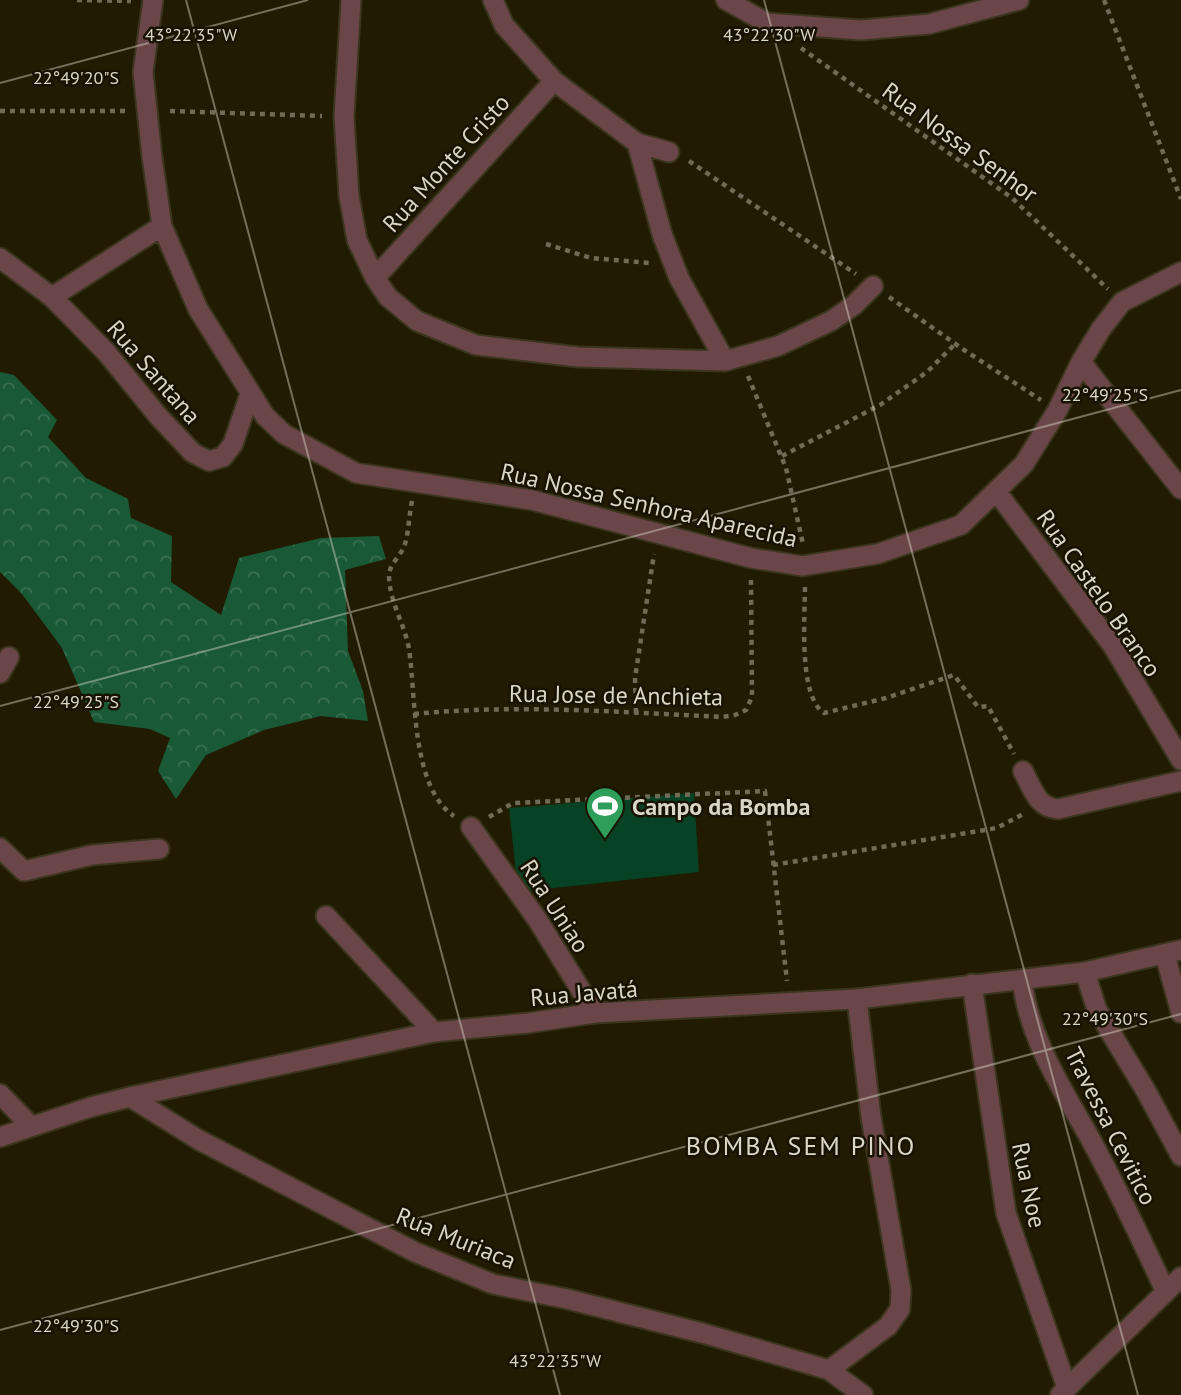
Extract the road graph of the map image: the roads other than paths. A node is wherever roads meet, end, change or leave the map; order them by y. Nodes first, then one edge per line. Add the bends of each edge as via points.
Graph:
1 (351, 0) edge
2 (493, 0) edge
3 (726, 0) edge
4 (1019, 0) edge
5 (153, 1) edge
6 (554, 80) junction
7 (637, 143) junction
8 (669, 152) dead end
9 (162, 226) junction
10 (0, 258) edge
11 (1181, 272) edge
12 (375, 278) junction
13 (873, 286) dead end
14 (52, 297) junction
15 (732, 359) junction
16 (1081, 362) junction
17 (250, 394) junction
18 (1181, 489) edge
19 (996, 491) junction
20 (1181, 760) edge
21 (1023, 771) road end
22 (1181, 781) edge
23 (471, 827) road end
24 (0, 848) edge
25 (159, 849) dead end
26 (326, 916) dead end
27 (1173, 953) edge
28 (1085, 972) junction
29 (1022, 980) junction
30 (972, 984) junction
31 (857, 999) junction
32 (595, 1013) junction
33 (1181, 1013) edge
34 (434, 1032) junction
35 (0, 1094) edge
36 (130, 1097) junction
37 (31, 1126) junction
38 (0, 1137) edge
39 (1181, 1156) edge
40 (1181, 1277) edge
41 (1166, 1292) junction
42 (829, 1370) junction
43 (1064, 1392) edge
44 (863, 1395) edge

1 - 12 street via 344,117 349,197 357,240
2 - 6 street via 504,25
3 - 4 street via 766,23 861,30 929,24
5 - 9 street via 144,72
6 - 7 street
6 - 12 street, Rua Monte Cristo
7 - 8 street
7 - 15 street via 679,278
9 - 14 street
9 - 17 street via 198,309
10 - 14 street, Rua Santana
11 - 16 street, Rua Nossa Senhora Aparecida via 1122,302
12 - 15 street via 388,297 417,321 475,345 578,357
13 - 15 street via 831,321 778,346
14 - 17 street, Rua Santana via 193,453 209,461 223,457 233,444
16 - 18 street
16 - 19 street, Rua Nossa Senhora Aparecida via 1024,464
17 - 19 street, Rua Nossa Senhora Aparecida via 284,434 356,473 532,500 751,558 802,566 877,554 961,525
19 - 20 street, Rua Castelo Branco via 1112,646
21 - 22 street via 1042,804 1058,809
23 - 32 street, Rua Uniao via 537,919
24 - 25 street via 24,871 92,855
26 - 34 street
27 - 28 street, Rua Javatá
27 - 33 street
28 - 29 street, Rua Javatá
28 - 39 street via 1097,1010
29 - 30 street, Rua Javatá
29 - 41 street, Travessa Cevitico via 1031,1022 1054,1074
30 - 31 street, Rua Javatá
30 - 43 street, Rua Noe via 1006,1213
31 - 32 street, Rua Javatá
31 - 42 street via 901,1290 900,1309 888,1326
32 - 34 street, Rua Javatá
34 - 36 street, Rua Javatá
35 - 37 street
36 - 37 street, Rua Javatá
36 - 42 street, Rua Muriaca via 199,1140 403,1246 493,1284 702,1333
37 - 38 street, Rua Javatá
40 - 41 street
41 - 43 street
42 - 44 street, Rua Muriaca

